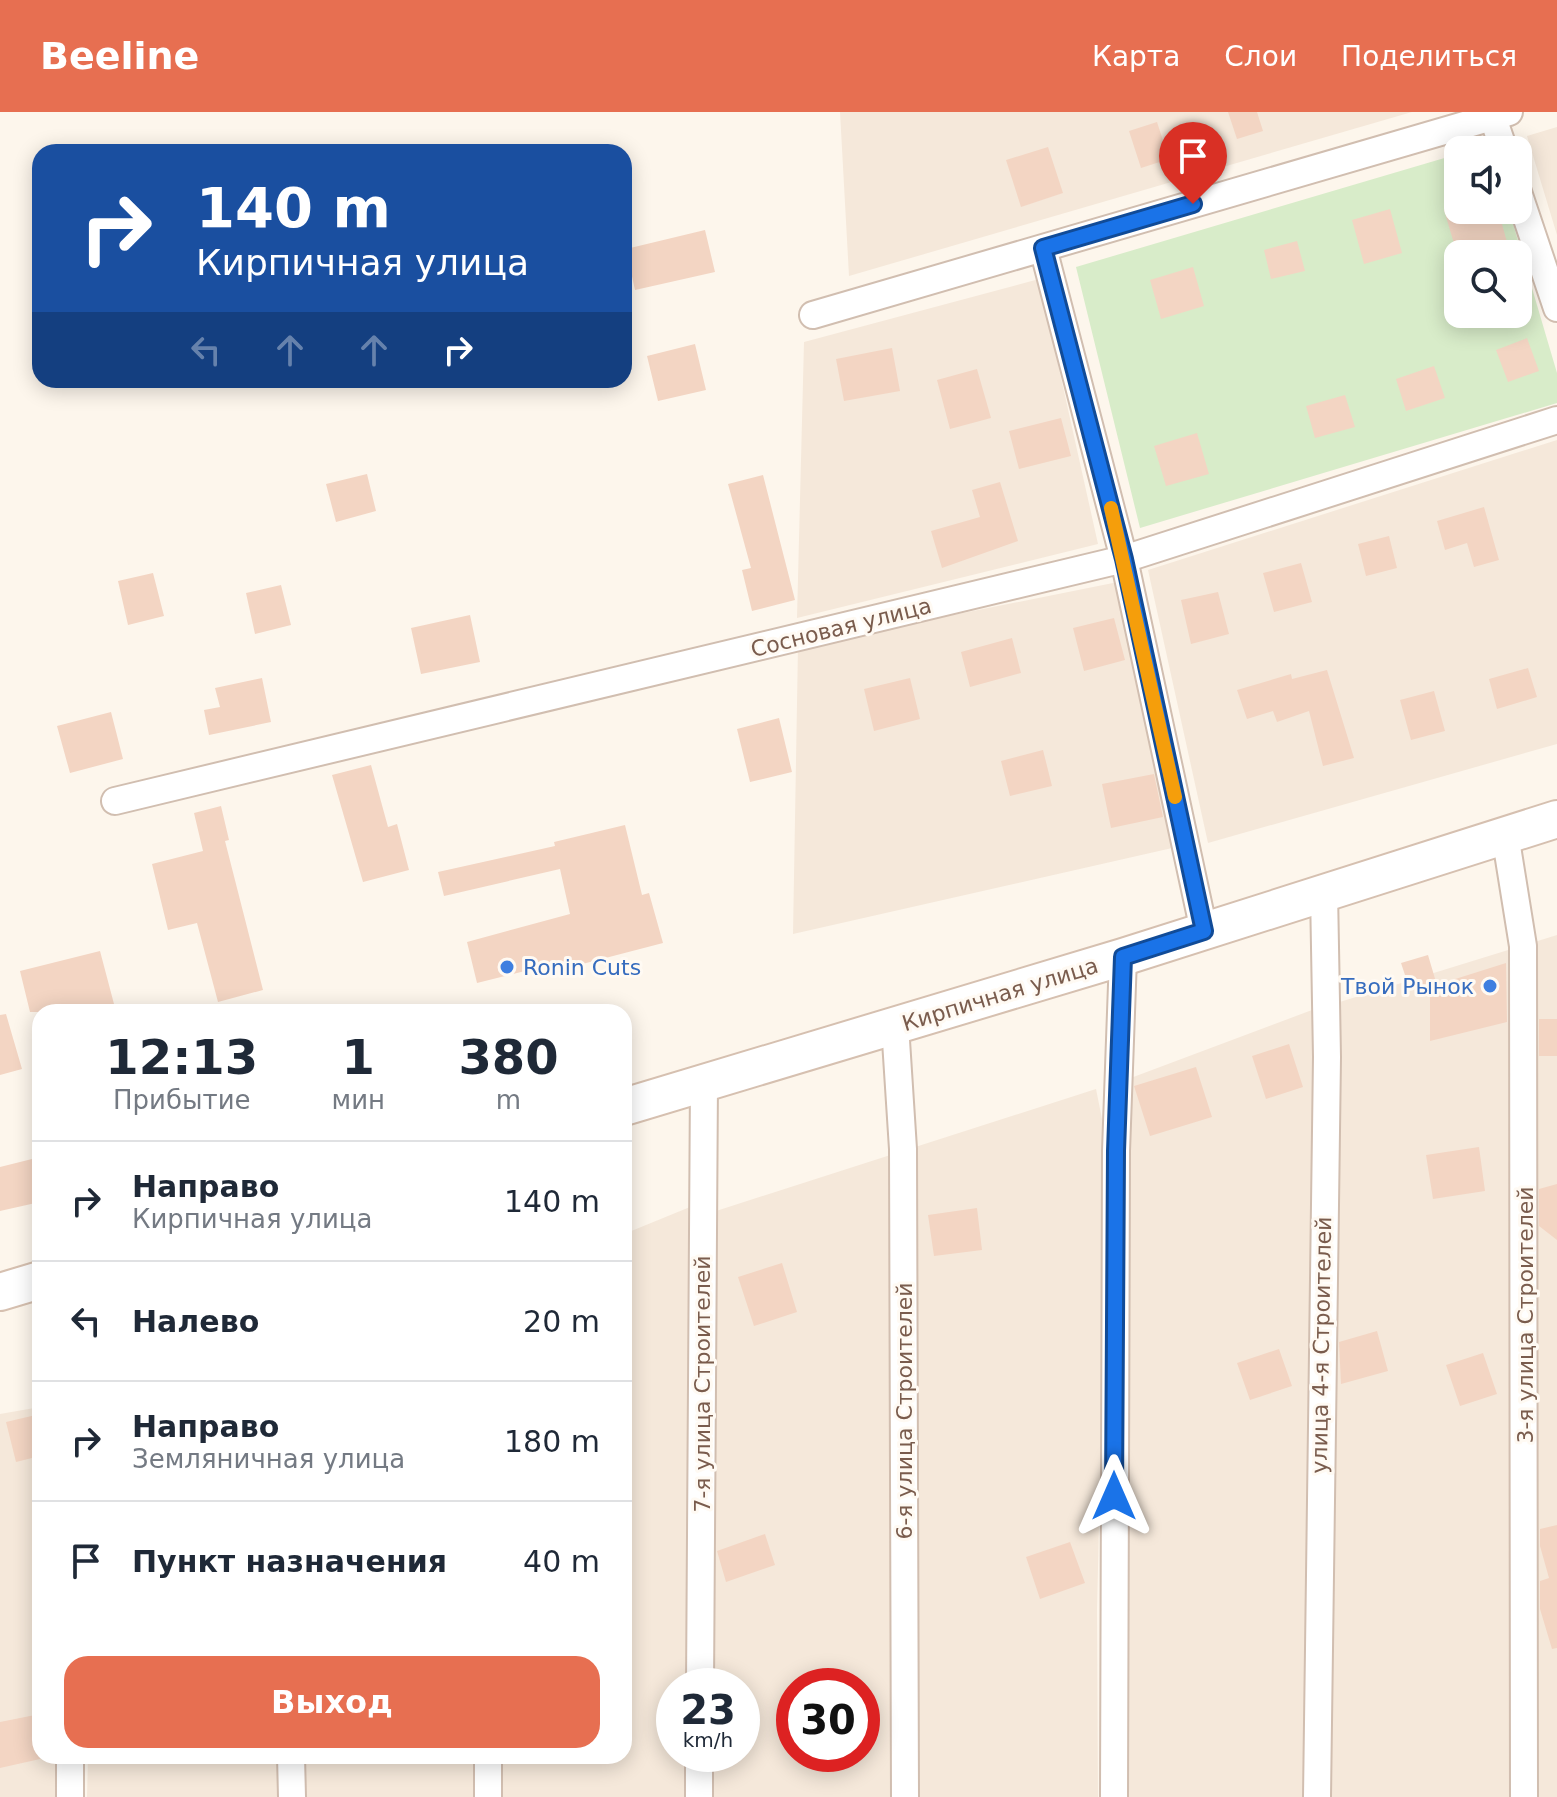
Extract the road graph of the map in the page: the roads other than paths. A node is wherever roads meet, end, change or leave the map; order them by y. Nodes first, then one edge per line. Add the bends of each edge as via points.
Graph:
1 (1498, 114) edge
2 (1502, 136) edge
3 (1529, 224) edge
4 (1043, 248) junction
5 (1557, 308) edge
6 (813, 315) dead end
7 (1557, 420) edge
8 (1124, 559) junction
9 (115, 801) dead end
10 (1557, 819) edge
11 (1505, 834) junction
12 (1324, 892) junction
13 (1204, 931) junction
14 (1123, 957) junction
15 (895, 1025) junction
16 (704, 1082) junction
17 (632, 1104) edge
18 (32, 1282) edge
19 (0, 1292) edge
20 (700, 1668) edge
21 (70, 1764) edge
22 (291, 1764) edge
23 (488, 1764) edge
24 (699, 1772) edge
25 (70, 1797) edge
26 (292, 1797) edge
27 (488, 1797) edge
28 (699, 1797) edge
29 (905, 1797) edge
30 (1114, 1797) edge
31 (1317, 1797) edge
32 (1524, 1797) edge

1 - 2 street
1 - 4 street
3 - 5 street
4 - 6 street
4 - 8 street
7 - 8 street, Сосновая улица
8 - 9 street, Сосновая улица
8 - 13 street
10 - 11 main road, Кирпичная улица
11 - 12 main road, Кирпичная улица
11 - 32 street, 3-я улица Строителей via 1523,946
12 - 13 main road, Кирпичная улица
12 - 31 street, улица 4-я Строителей via 1327,1057
13 - 14 main road, Кирпичная улица
14 - 15 main road, Кирпичная улица
14 - 30 street via 1116,1166
15 - 16 main road, Кирпичная улица
15 - 29 street, 6-я улица Строителей via 903,1149
16 - 17 main road, Кирпичная улица
16 - 20 street, 7-я улица Строителей
18 - 19 main road
21 - 25 street
22 - 26 street
23 - 27 street
24 - 28 street

